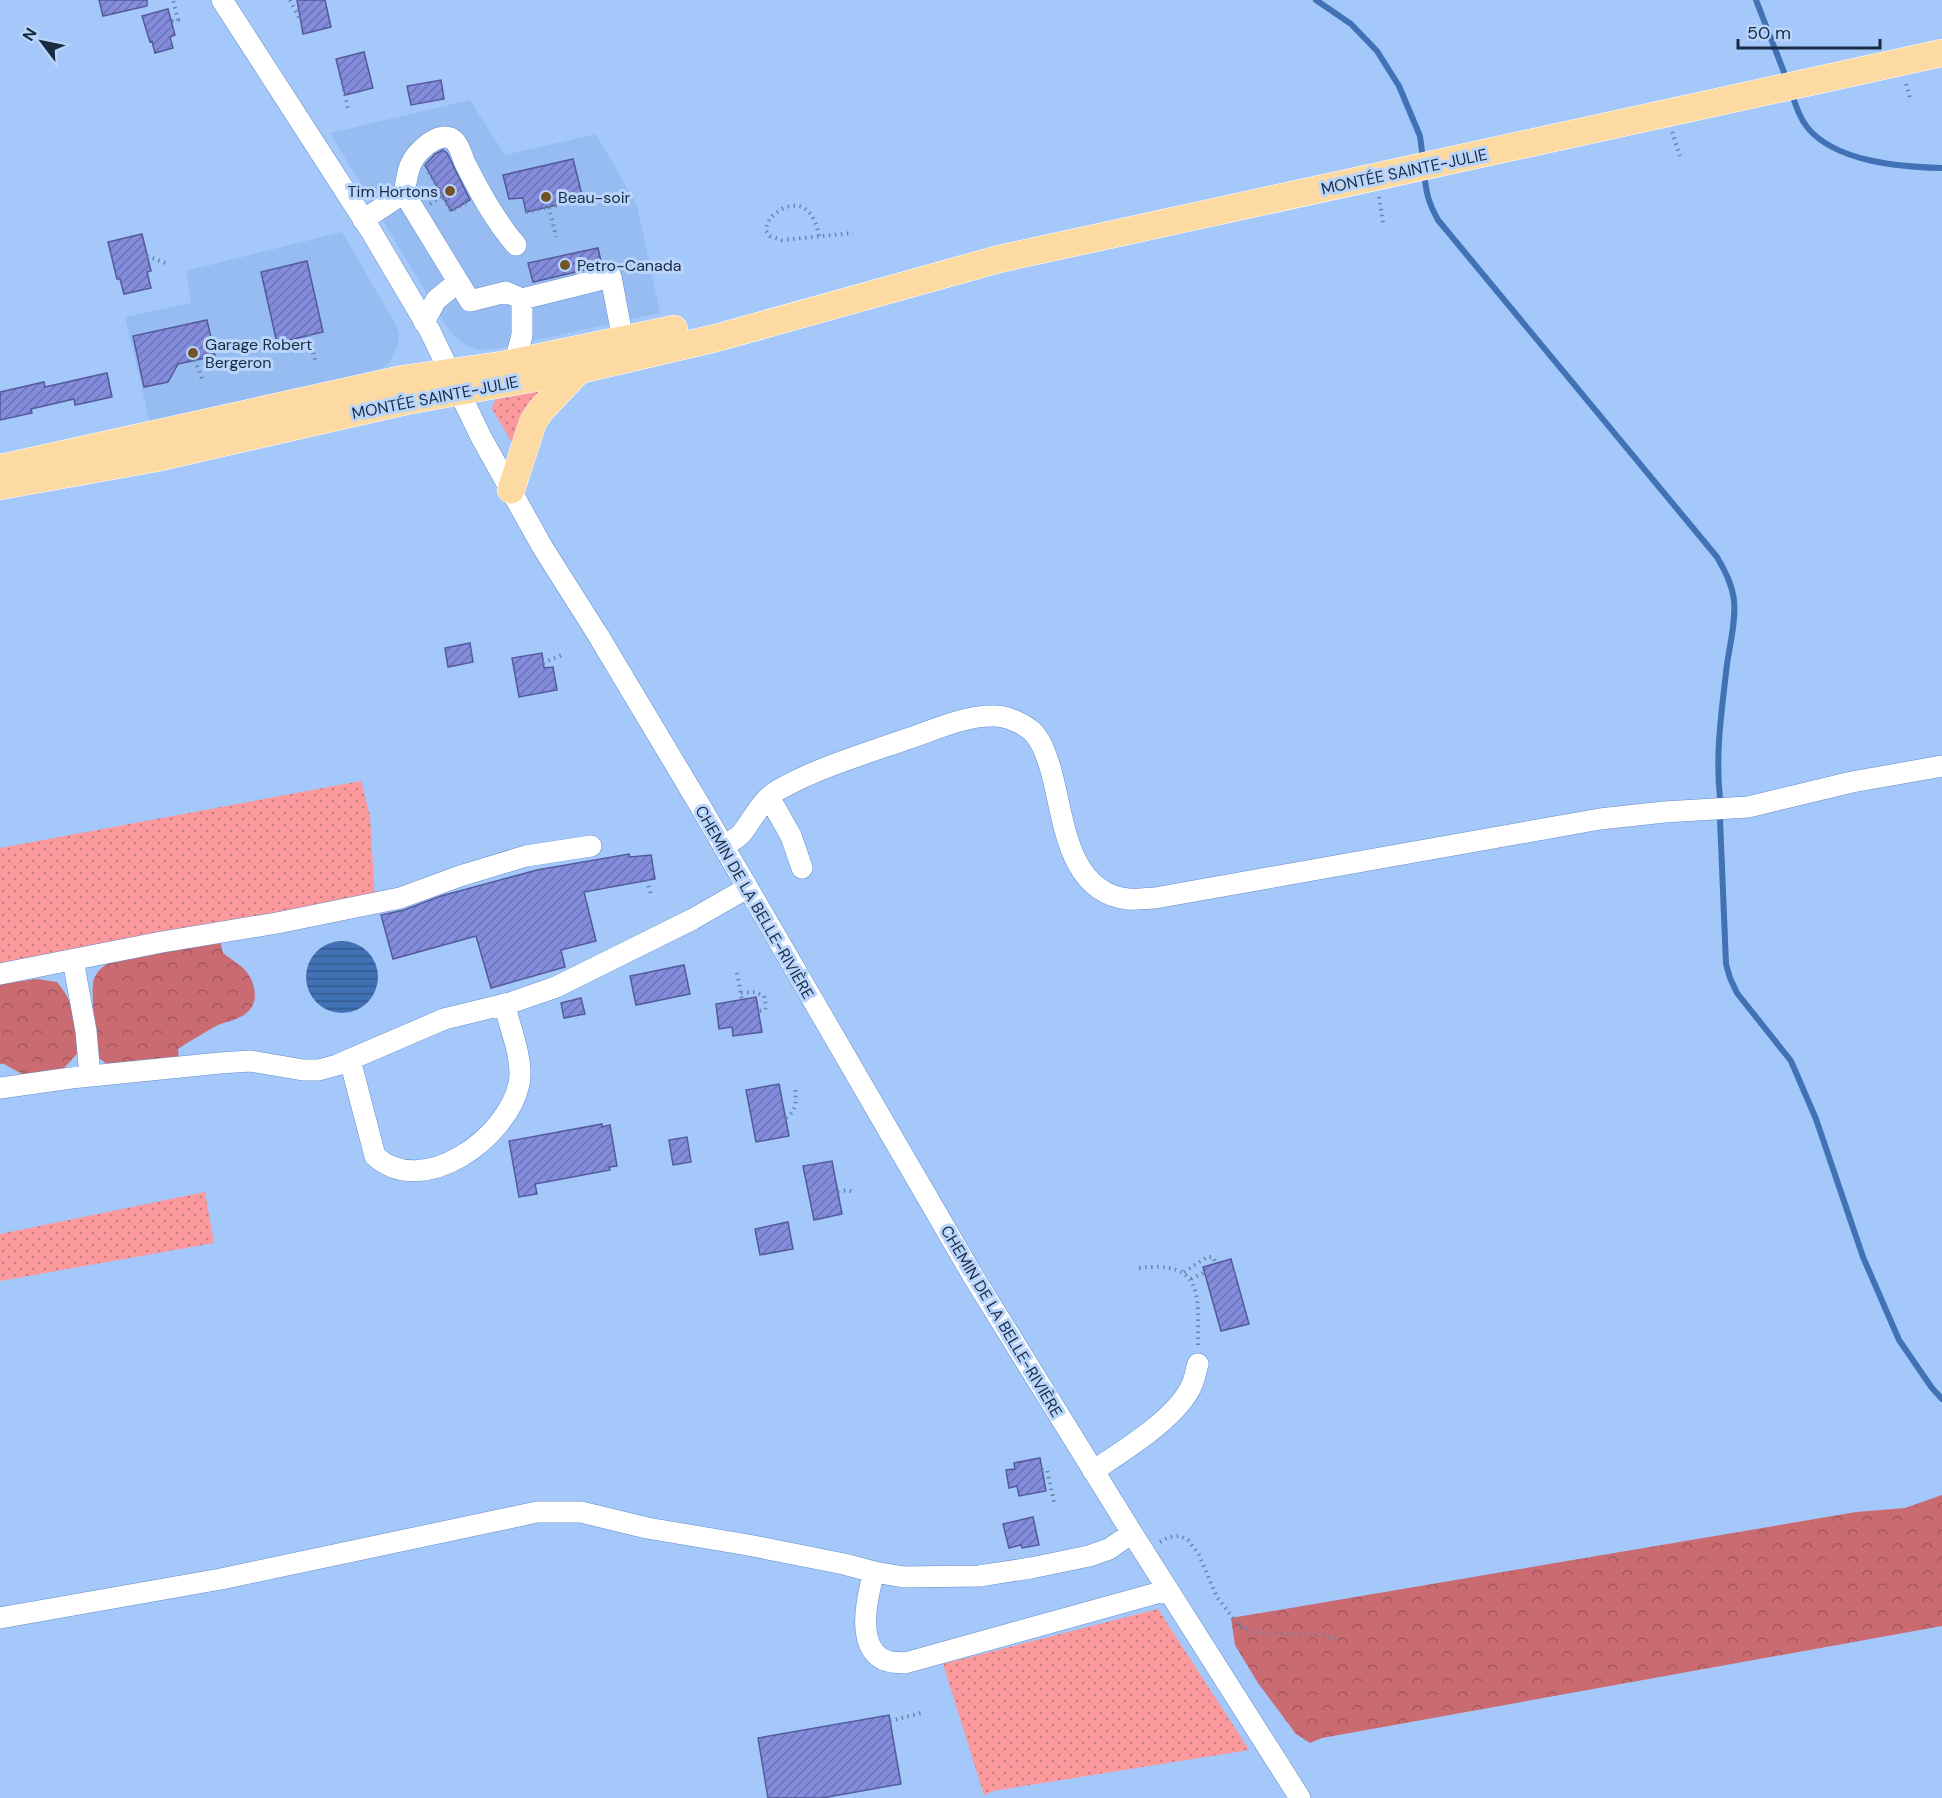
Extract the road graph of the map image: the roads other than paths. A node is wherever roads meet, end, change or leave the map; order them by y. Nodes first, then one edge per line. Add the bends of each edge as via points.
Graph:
1 (222, 0) edge
2 (1942, 53) edge
3 (404, 193) junction
4 (363, 220) junction
5 (516, 245) dead end
6 (458, 282) junction
7 (867, 296) junction
8 (522, 299) junction
9 (424, 322) junction
10 (623, 340) junction
11 (515, 362) junction
12 (579, 370) junction
13 (454, 382) junction
14 (0, 468) edge
15 (0, 486) edge
16 (511, 490) junction
17 (1942, 766) edge
18 (770, 797) junction
19 (591, 846) dead end
20 (723, 846) junction
21 (802, 868) dead end
22 (747, 888) junction
23 (73, 960) junction
24 (0, 974) edge
25 (504, 1004) junction
26 (350, 1060) junction
27 (90, 1076) junction
28 (0, 1088) edge
29 (1198, 1364) road end
30 (1093, 1471) junction
31 (1138, 1542) junction
32 (874, 1572) junction
33 (1168, 1590) junction
34 (0, 1618) edge
35 (1300, 1798) edge

1 - 4 street, CHEMIN DE LA BELLE-RIVIÈRE
2 - 7 main road, MONTÉE SAINTE-JULIE via 999,259
3 - 4 street
3 - 5 street via 416,154 441,137 451,138
3 - 6 street
4 - 9 street, CHEMIN DE LA BELLE-RIVIÈRE
6 - 8 street via 470,301 506,292
6 - 9 street via 436,300
7 - 10 main road, MONTÉE SAINTE-JULIE via 712,320
7 - 12 main road, MONTÉE SAINTE-JULIE via 716,338
8 - 10 street via 611,277
8 - 11 street via 522,335
9 - 13 street, CHEMIN DE LA BELLE-RIVIÈRE
10 - 11 main road, MONTÉE SAINTE-JULIE
11 - 13 main road, MONTÉE SAINTE-JULIE
12 - 13 main road, MONTÉE SAINTE-JULIE
12 - 16 main road via 537,416
13 - 14 main road, MONTÉE SAINTE-JULIE via 403,379
13 - 15 main road, MONTÉE SAINTE-JULIE via 406,401 156,458
13 - 16 street, CHEMIN DE LA BELLE-RIVIÈRE
16 - 20 street, CHEMIN DE LA BELLE-RIVIÈRE
17 - 18 street via 1748,807 1600,819 1155,898 1129,899 1105,891 1083,872 1066,836 1043,747 1032,731 1008,718 981,717 954,723 823,769
18 - 20 street via 759,806 742,833
18 - 21 street via 791,836
19 - 23 street via 526,856 400,898
20 - 22 street, CHEMIN DE LA BELLE-RIVIÈRE
22 - 25 street via 556,987
22 - 30 street, CHEMIN DE LA BELLE-RIVIÈRE via 973,1276
23 - 24 street
23 - 27 street
25 - 26 street via 419,1028
25 - 26 street via 519,1060 514,1099 484,1139 441,1166 429,1170 398,1169 384,1165 375,1156
26 - 27 street via 319,1070 250,1061
27 - 28 street
29 - 30 street via 1193,1382 1177,1407
30 - 31 street, CHEMIN DE LA BELLE-RIVIÈRE
31 - 32 street via 1089,1557 979,1576 904,1577
31 - 33 street, CHEMIN DE LA BELLE-RIVIÈRE
32 - 33 street via 865,1619 867,1638 878,1656 889,1662 905,1663
32 - 34 street via 581,1512 537,1512 221,1579
33 - 35 street, CHEMIN DE LA BELLE-RIVIÈRE

